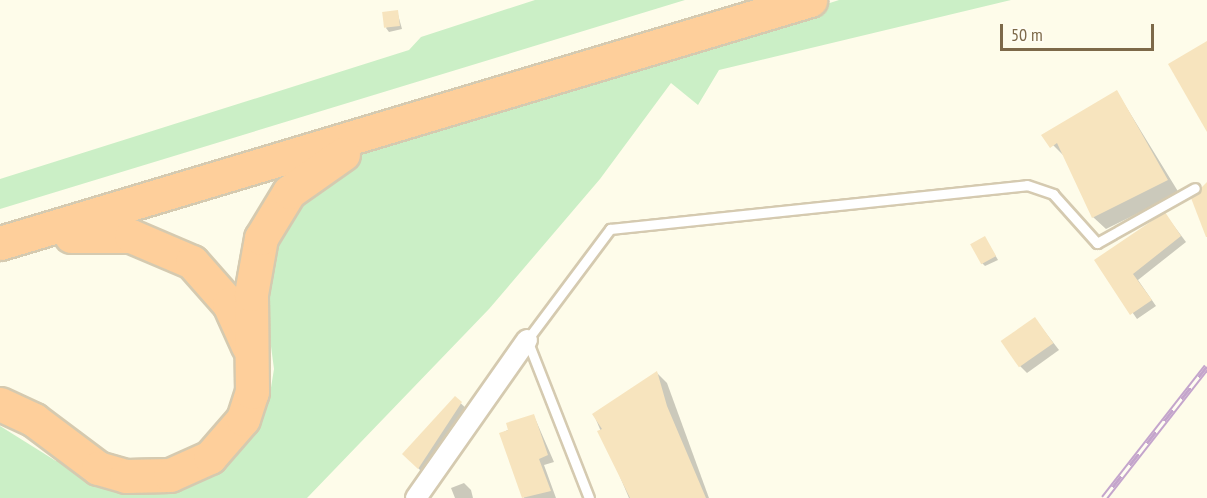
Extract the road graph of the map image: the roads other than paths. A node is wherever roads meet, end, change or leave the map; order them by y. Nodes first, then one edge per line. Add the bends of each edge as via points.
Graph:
1 (760, 0) edge
2 (810, 0) edge
3 (531, 84) junction
4 (1195, 188) dead end
5 (0, 228) edge
6 (0, 243) edge
7 (0, 257) edge
8 (527, 340) junction
9 (255, 366) junction
10 (0, 404) edge
11 (416, 498) edge
12 (589, 498) edge

1 - 5 highway
2 - 3 highway
3 - 6 highway
3 - 9 highway via 441,122 351,149 289,192 261,238 254,264
4 - 8 lane via 1097,243 1053,194 1027,185 619,225 592,247
7 - 9 highway via 86,232 131,236 167,247 212,281 242,330
8 - 11 street
8 - 12 lane
9 - 10 highway via 243,419 227,440 210,457 170,474 126,476 98,468 34,420

